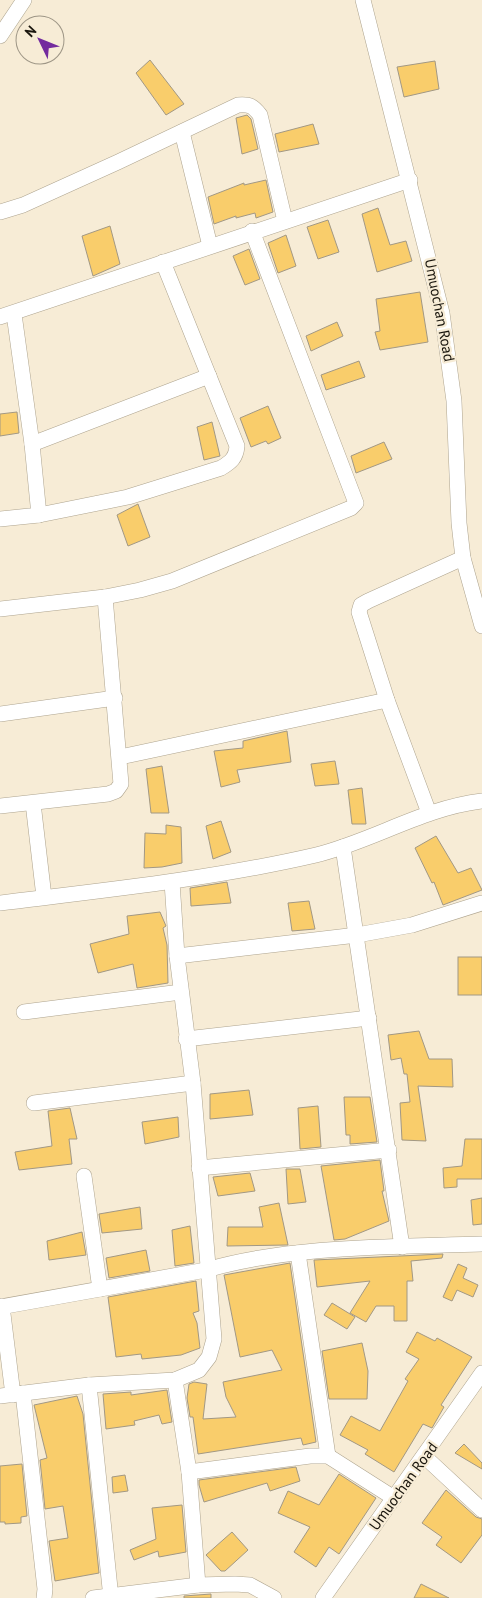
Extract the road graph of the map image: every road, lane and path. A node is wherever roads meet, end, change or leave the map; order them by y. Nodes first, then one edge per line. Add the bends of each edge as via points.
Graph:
1 (24, 0) edge
2 (363, 0) edge
3 (0, 36) edge
4 (182, 132) junction
5 (410, 180) junction
6 (0, 212) edge
7 (285, 221) junction
8 (252, 231) junction
9 (210, 246) junction
10 (163, 262) junction
11 (7, 315) edge
12 (209, 376) junction
13 (32, 444) junction
14 (40, 515) junction
15 (0, 519) edge
16 (463, 558) junction
17 (105, 597) junction
18 (0, 609) edge
19 (482, 626) edge
20 (114, 698) junction
21 (387, 700) junction
22 (0, 714) edge
23 (120, 757) junction
24 (482, 801) edge
25 (33, 803) junction
26 (0, 806) edge
27 (429, 813) junction
28 (343, 847) junction
29 (172, 882) junction
30 (44, 898) junction
31 (0, 903) edge
32 (482, 904) edge
33 (356, 934) junction
34 (177, 956) junction
35 (181, 992) junction
36 (24, 1012) dead end
37 (369, 1018) junction
38 (186, 1040) junction
39 (193, 1083) junction
40 (34, 1102) dead end
41 (389, 1150) junction
42 (199, 1168) junction
43 (84, 1176) dead end
44 (482, 1244) edge
45 (402, 1247) junction
46 (298, 1253) junction
47 (206, 1270) junction
48 (100, 1289) junction
49 (1, 1306) edge
50 (482, 1373) edge
51 (175, 1380) junction
52 (89, 1386) junction
53 (12, 1395) edge
54 (328, 1456) junction
55 (425, 1456) junction
56 (189, 1472) junction
57 (394, 1498) junction
58 (482, 1510) edge
59 (198, 1585) junction
60 (159, 1594) edge
61 (111, 1597) edge
62 (44, 1598) edge
63 (94, 1598) edge
64 (274, 1598) edge
65 (323, 1598) edge

1 - 3 street
2 - 5 street, Umuochan Road
4 - 6 street via 23,205
4 - 7 street via 238,105 254,107 260,115
4 - 9 street
5 - 7 street
5 - 16 street, Umuochan Road via 450,358
7 - 8 street
8 - 9 street
8 - 17 street via 356,503 351,508 172,581
9 - 10 street
10 - 11 street
10 - 12 street
11 - 13 street
12 - 13 street
12 - 14 street via 237,446 230,462 221,468 128,497
13 - 14 street
14 - 15 street
16 - 19 street, Umuochan Road
16 - 21 street via 361,605 359,612
17 - 18 street
17 - 20 street
20 - 22 street
20 - 23 street
21 - 23 street
21 - 27 street
23 - 25 street via 121,784 116,791
24 - 27 street
25 - 26 street
25 - 30 street
27 - 28 street
28 - 29 street
28 - 33 street
29 - 30 street
29 - 34 street
30 - 31 street
32 - 33 street via 412,925
33 - 34 street
33 - 37 street
34 - 35 street
35 - 36 street
35 - 38 street
37 - 38 street
37 - 41 street
38 - 39 street
39 - 40 street
39 - 42 street
41 - 42 street
41 - 45 street
42 - 47 street
43 - 48 street
44 - 45 street
45 - 46 street
46 - 47 street via 233,1262
46 - 54 street
47 - 48 street
47 - 51 street via 214,1338 209,1357 199,1370
48 - 49 street
49 - 53 street
50 - 55 street, Umuochan Road
51 - 52 street
51 - 56 street
52 - 53 street
52 - 61 street
53 - 62 street
54 - 56 street
54 - 57 street
55 - 57 street, Umuochan Road
55 - 58 street
56 - 59 street
57 - 65 street, Umuochan Road
59 - 60 street
59 - 64 street via 250,1585
60 - 61 street
61 - 63 street

